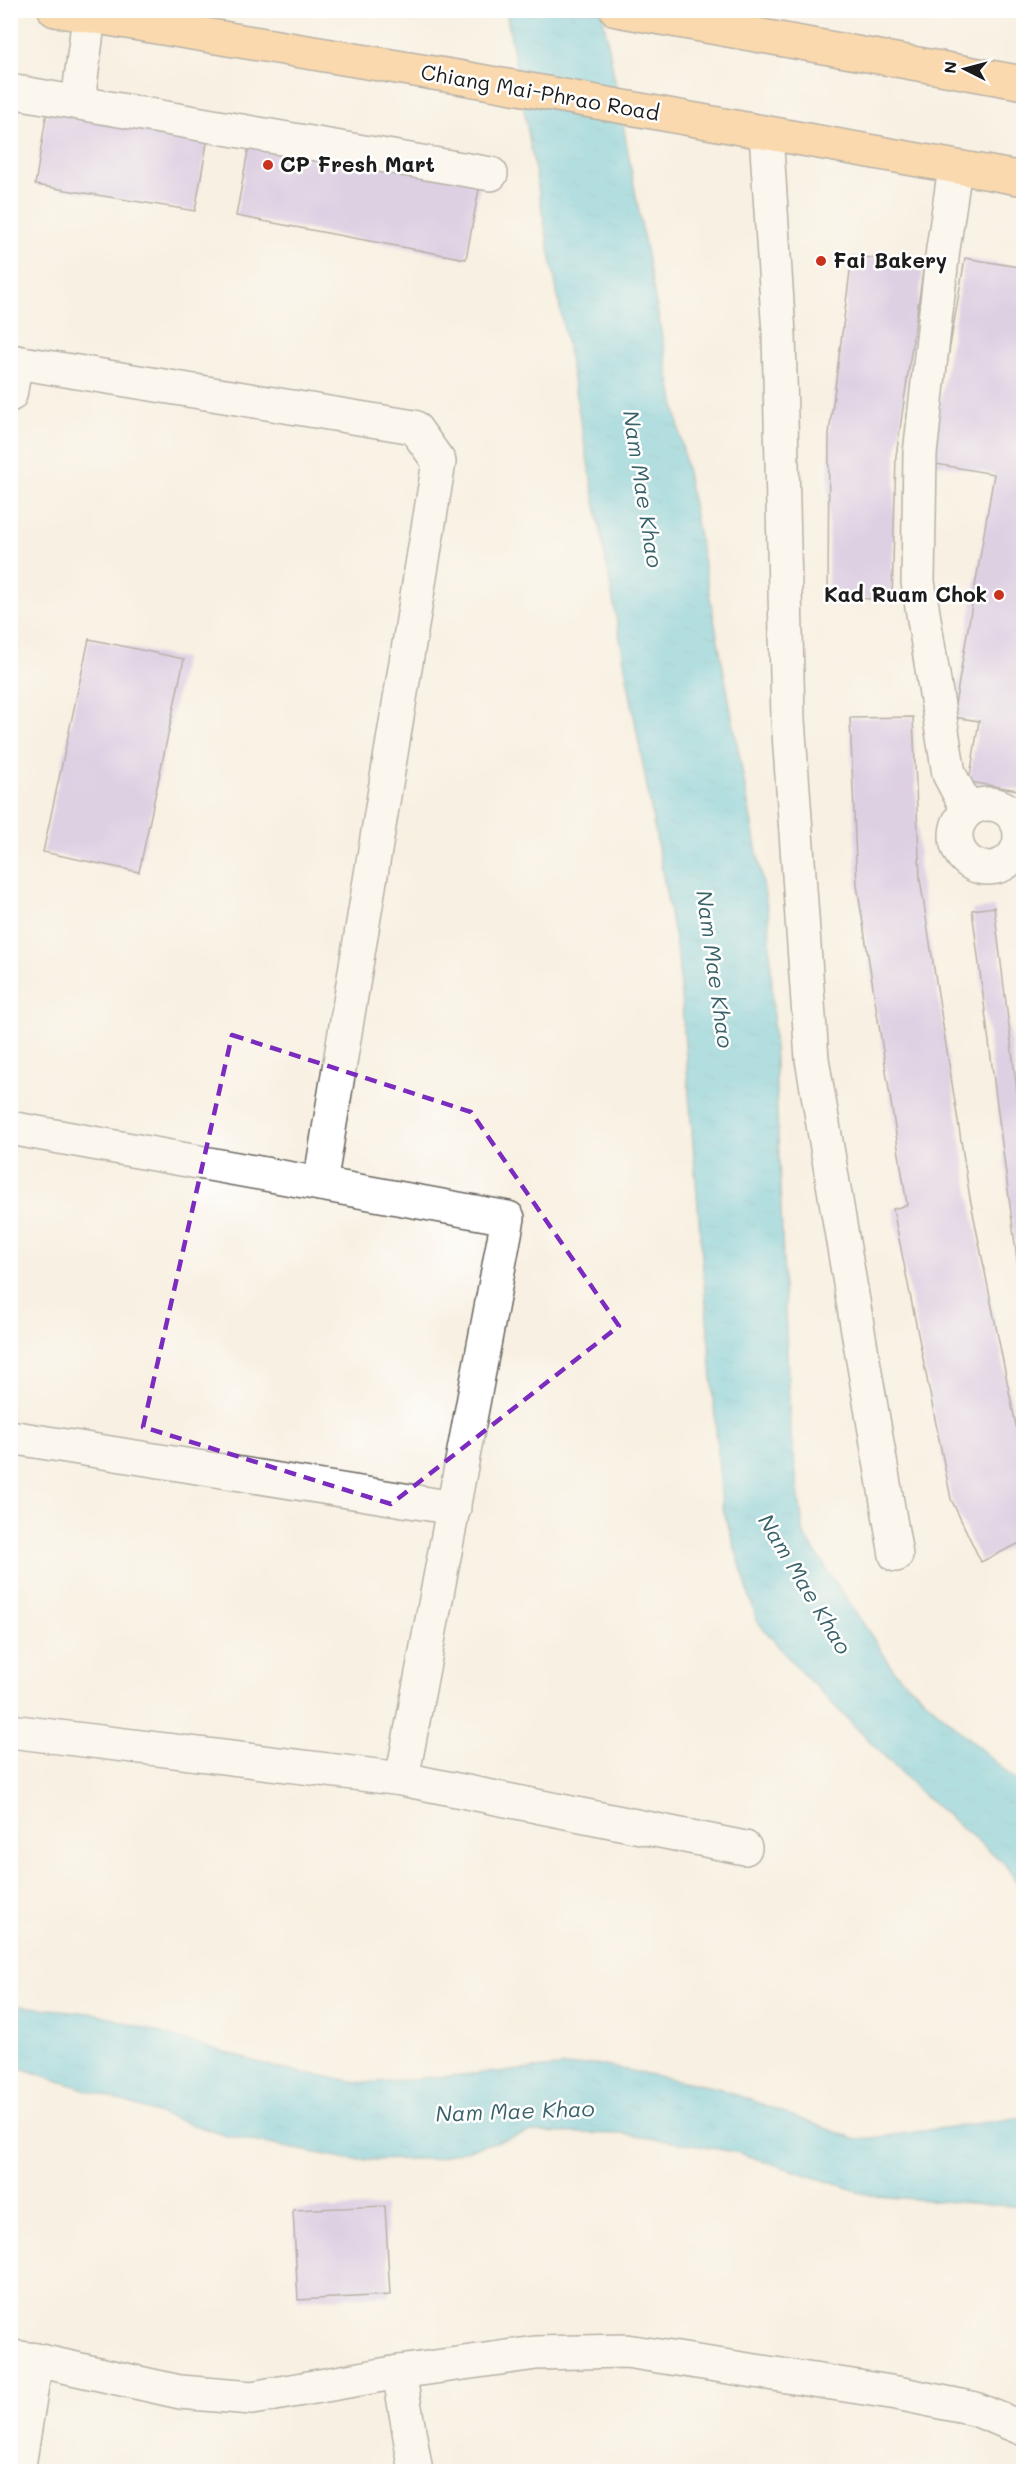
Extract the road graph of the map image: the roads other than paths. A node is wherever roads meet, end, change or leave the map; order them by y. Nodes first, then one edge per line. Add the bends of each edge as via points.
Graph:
1 (55, 10) edge
2 (617, 10) edge
3 (89, 16) junction
4 (729, 20) edge
5 (1023, 83) edge
6 (10, 91) edge
7 (78, 102) junction
8 (766, 134) junction
9 (955, 168) junction
10 (491, 174) dead end
11 (1023, 179) edge
12 (13, 361) edge
13 (10, 395) edge
14 (968, 810) dead end
15 (10, 1128) edge
16 (320, 1184) junction
17 (10, 1437) edge
18 (454, 1508) junction
19 (896, 1555) dead end
20 (10, 1731) edge
21 (402, 1779) junction
22 (746, 1848) dead end
23 (23, 2358) edge
24 (399, 2372) junction
25 (1023, 2429) edge
26 (18, 2472) edge
27 (416, 2472) edge

1 - 3 main road, Chiang Mai-Phrao Road
2 - 4 main road via 686,22
3 - 7 street
3 - 8 main road, Chiang Mai-Phrao Road via 463,78
4 - 5 main road
6 - 7 street
7 - 10 street
8 - 9 main road, Chiang Mai-Phrao Road
8 - 19 street via 779,334 788,718 812,1059
9 - 11 main road, Chiang Mai-Phrao Road
9 - 14 street via 920,454 918,582 949,774
12 - 13 street
12 - 16 street via 414,427 439,462
15 - 16 street
16 - 18 street via 508,1218
17 - 18 street
18 - 21 street
20 - 21 street
21 - 22 street
23 - 24 street via 180,2392 252,2397
23 - 26 street
24 - 25 street via 536,2353 626,2351 897,2393 975,2409
24 - 27 street

